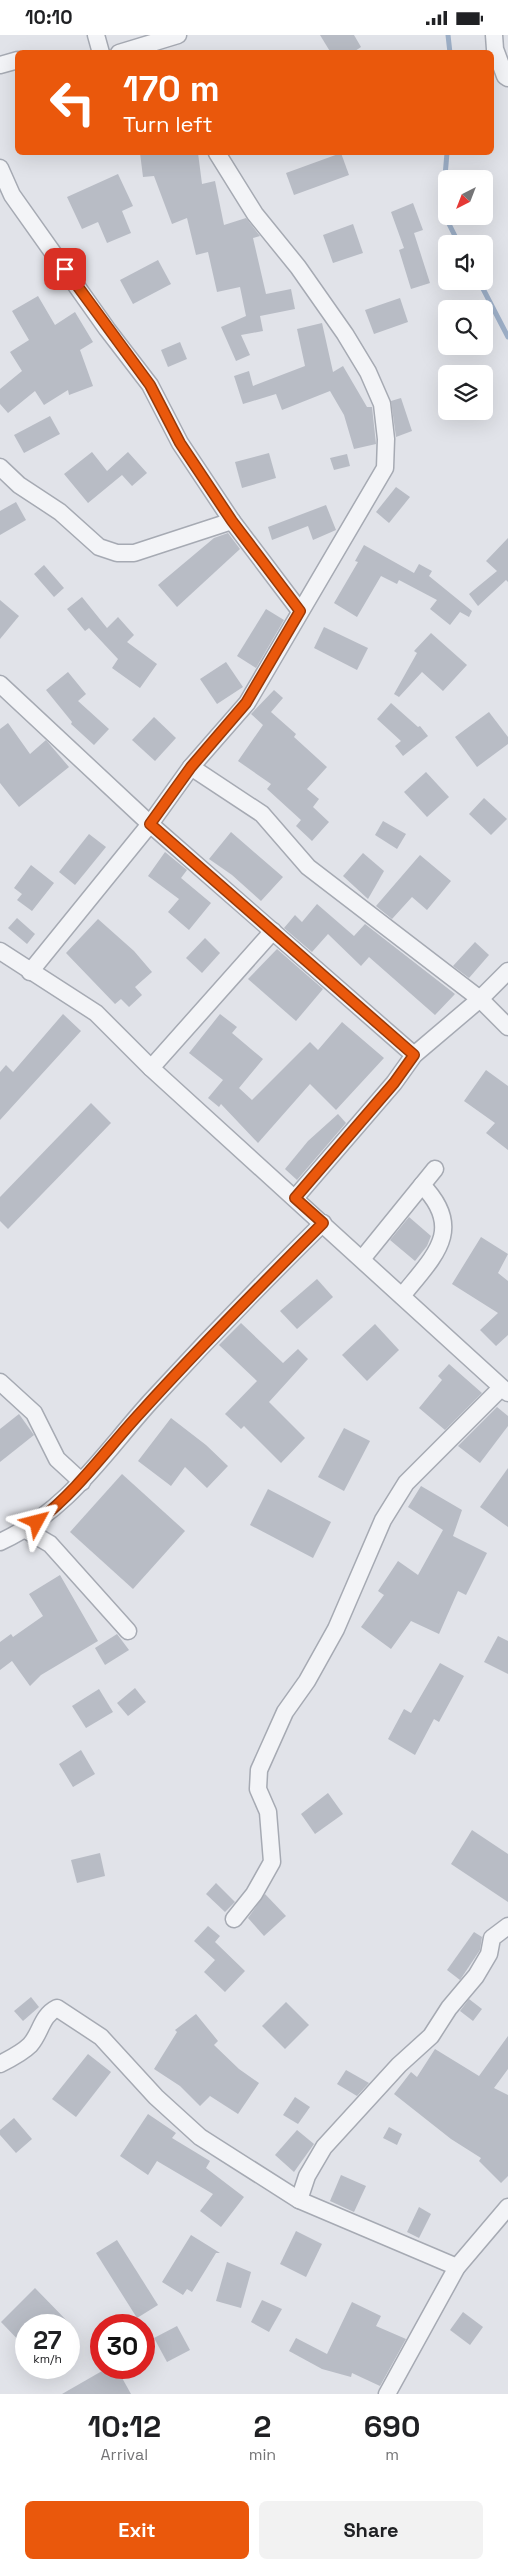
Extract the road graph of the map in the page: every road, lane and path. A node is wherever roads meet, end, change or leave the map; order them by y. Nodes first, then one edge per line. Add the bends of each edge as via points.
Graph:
1 (96, 35) edge
2 (178, 35) edge
3 (494, 35) edge
4 (158, 47) edge
5 (100, 50) edge
6 (138, 50) edge
7 (15, 61) edge
8 (0, 65) edge
9 (508, 78) edge
10 (218, 155) edge
11 (0, 169) edge
12 (0, 467) edge
13 (232, 521) junction
14 (300, 611) junction
15 (0, 684) edge
16 (191, 767) junction
17 (150, 824) junction
18 (272, 931) junction
19 (0, 951) edge
20 (508, 971) edge
21 (30, 972) junction
22 (480, 999) junction
23 (508, 1027) edge
24 (414, 1055) junction
25 (151, 1068) junction
26 (435, 1169) dead end
27 (422, 1185) junction
28 (295, 1198) junction
29 (323, 1223) junction
30 (362, 1259) junction
31 (402, 1296) junction
32 (0, 1382) edge
33 (505, 1391) edge
34 (82, 1482) junction
35 (26, 1530) junction
36 (0, 1542) edge
37 (128, 1631) dead end
38 (234, 1919) dead end
39 (508, 1926) edge
40 (0, 2064) edge
41 (299, 2200) junction
42 (508, 2207) edge
43 (457, 2267) junction
44 (387, 2394) edge

1 - 5 street
2 - 4 street
3 - 9 street via 494,49 504,76
4 - 6 street
7 - 8 street
10 - 14 street via 255,214 298,267 345,334 368,372 382,404 386,468
11 - 13 street via 12,195 150,385 180,443
12 - 13 street via 99,547 117,553 134,553
13 - 14 street
14 - 16 street via 246,703
15 - 17 street
16 - 17 street
16 - 22 street via 262,814 308,867
17 - 18 street
17 - 21 street
18 - 24 street
18 - 25 street
19 - 21 street
20 - 22 street
21 - 25 street via 96,1013
22 - 23 street
22 - 24 street
24 - 28 street via 394,1083
25 - 28 street
26 - 27 street
27 - 30 street
27 - 31 street via 435,1199 444,1221 442,1240
28 - 29 street
29 - 30 street
29 - 34 street via 232,1314 139,1414
30 - 31 street
31 - 33 street
32 - 34 street via 34,1413 57,1459
33 - 38 street via 406,1483 383,1519 336,1629 308,1681 285,1712 259,1770 258,1789 268,1811 272,1862 254,1894
34 - 35 street via 58,1506
35 - 36 street
35 - 37 street via 50,1544
39 - 41 street via 492,1939 489,1954 476,1976 431,2036 399,2065 324,2147
40 - 41 street via 30,2045 50,2011 57,2007 100,2037 156,2097 200,2137
41 - 43 street
42 - 43 street
43 - 44 street

